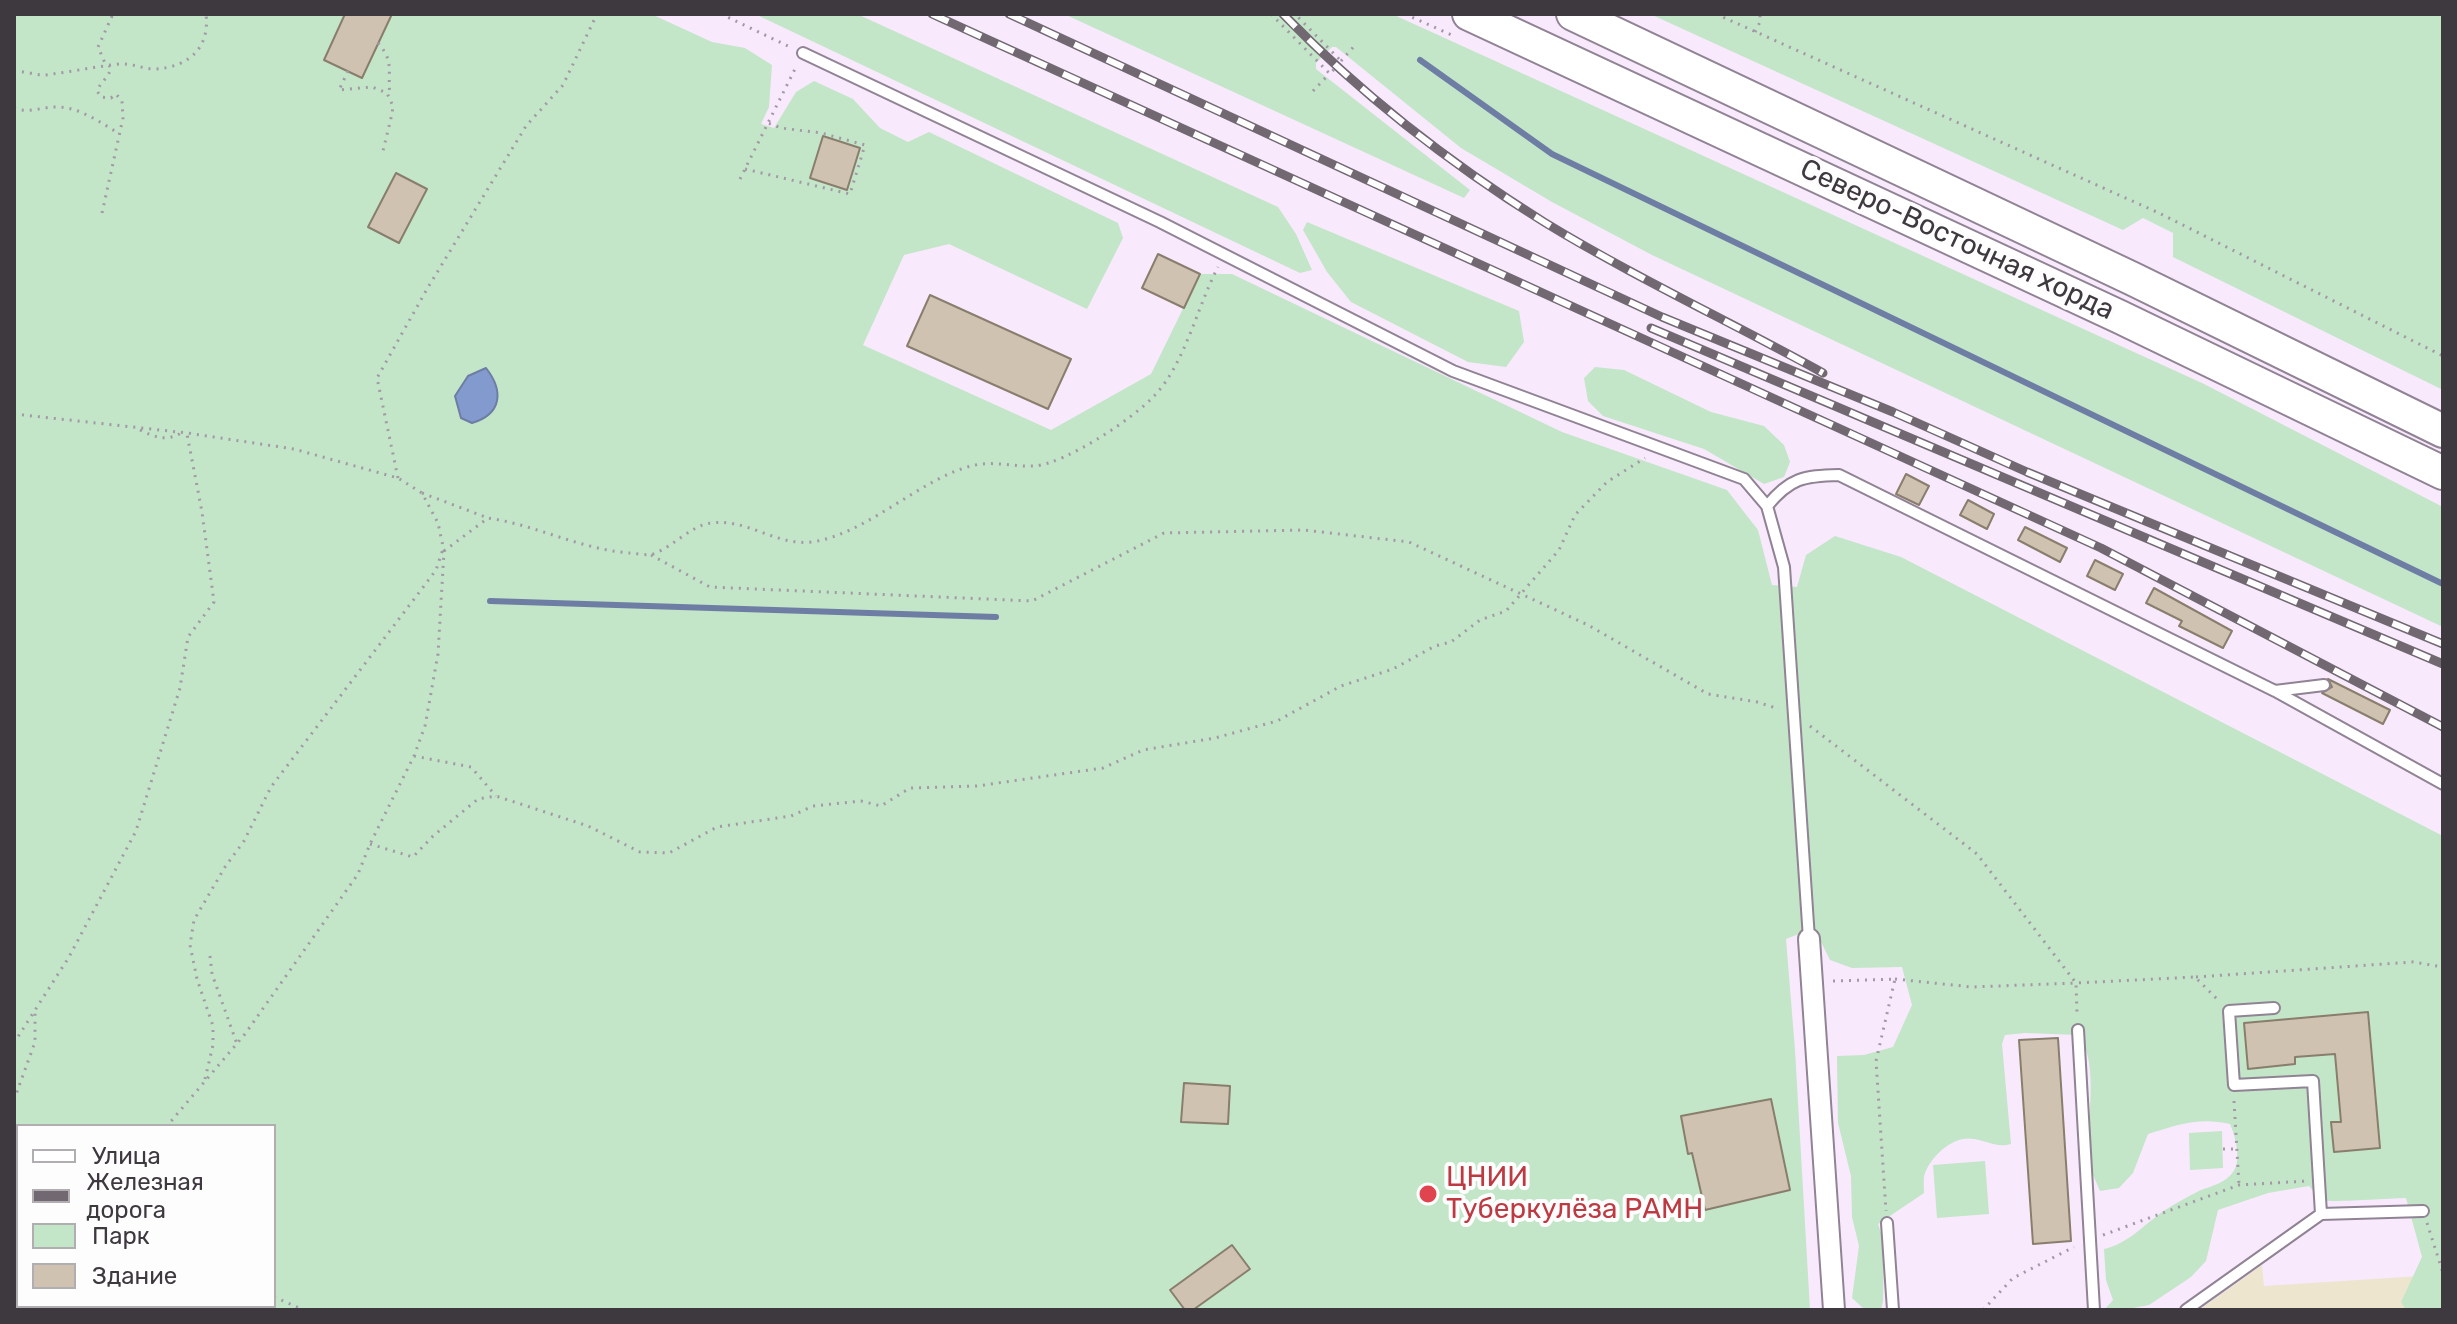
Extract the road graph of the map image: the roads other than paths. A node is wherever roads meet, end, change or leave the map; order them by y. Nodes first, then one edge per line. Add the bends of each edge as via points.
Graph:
1 (1469, 14) edge
2 (1573, 14) edge
3 (803, 53) road end
4 (2443, 431) edge
5 (2443, 473) edge
6 (1767, 506) junction
7 (2324, 685) dead end
8 (2275, 691) junction
9 (2443, 784) edge
10 (1809, 939) joint
11 (2274, 1008) dead end
12 (2078, 1030) road end
13 (2423, 1211) road end
14 (2321, 1214) junction
15 (1887, 1223) road end
16 (1834, 1310) edge
17 (1893, 1310) edge
18 (2094, 1310) edge
19 (2186, 1310) edge

1 - 5 main road, Северо-Восточная хорда via 2077,296
2 - 4 main road, Северо-Восточная хорда
3 - 6 lane via 1453,371 1744,479
6 - 8 lane via 1784,486 1811,476 1839,475
6 - 10 lane via 1784,567
7 - 8 lane
8 - 9 lane
10 - 16 street
11 - 14 lane via 2229,1011 2234,1085 2313,1081
12 - 18 lane
13 - 14 lane
14 - 19 lane
15 - 17 lane

